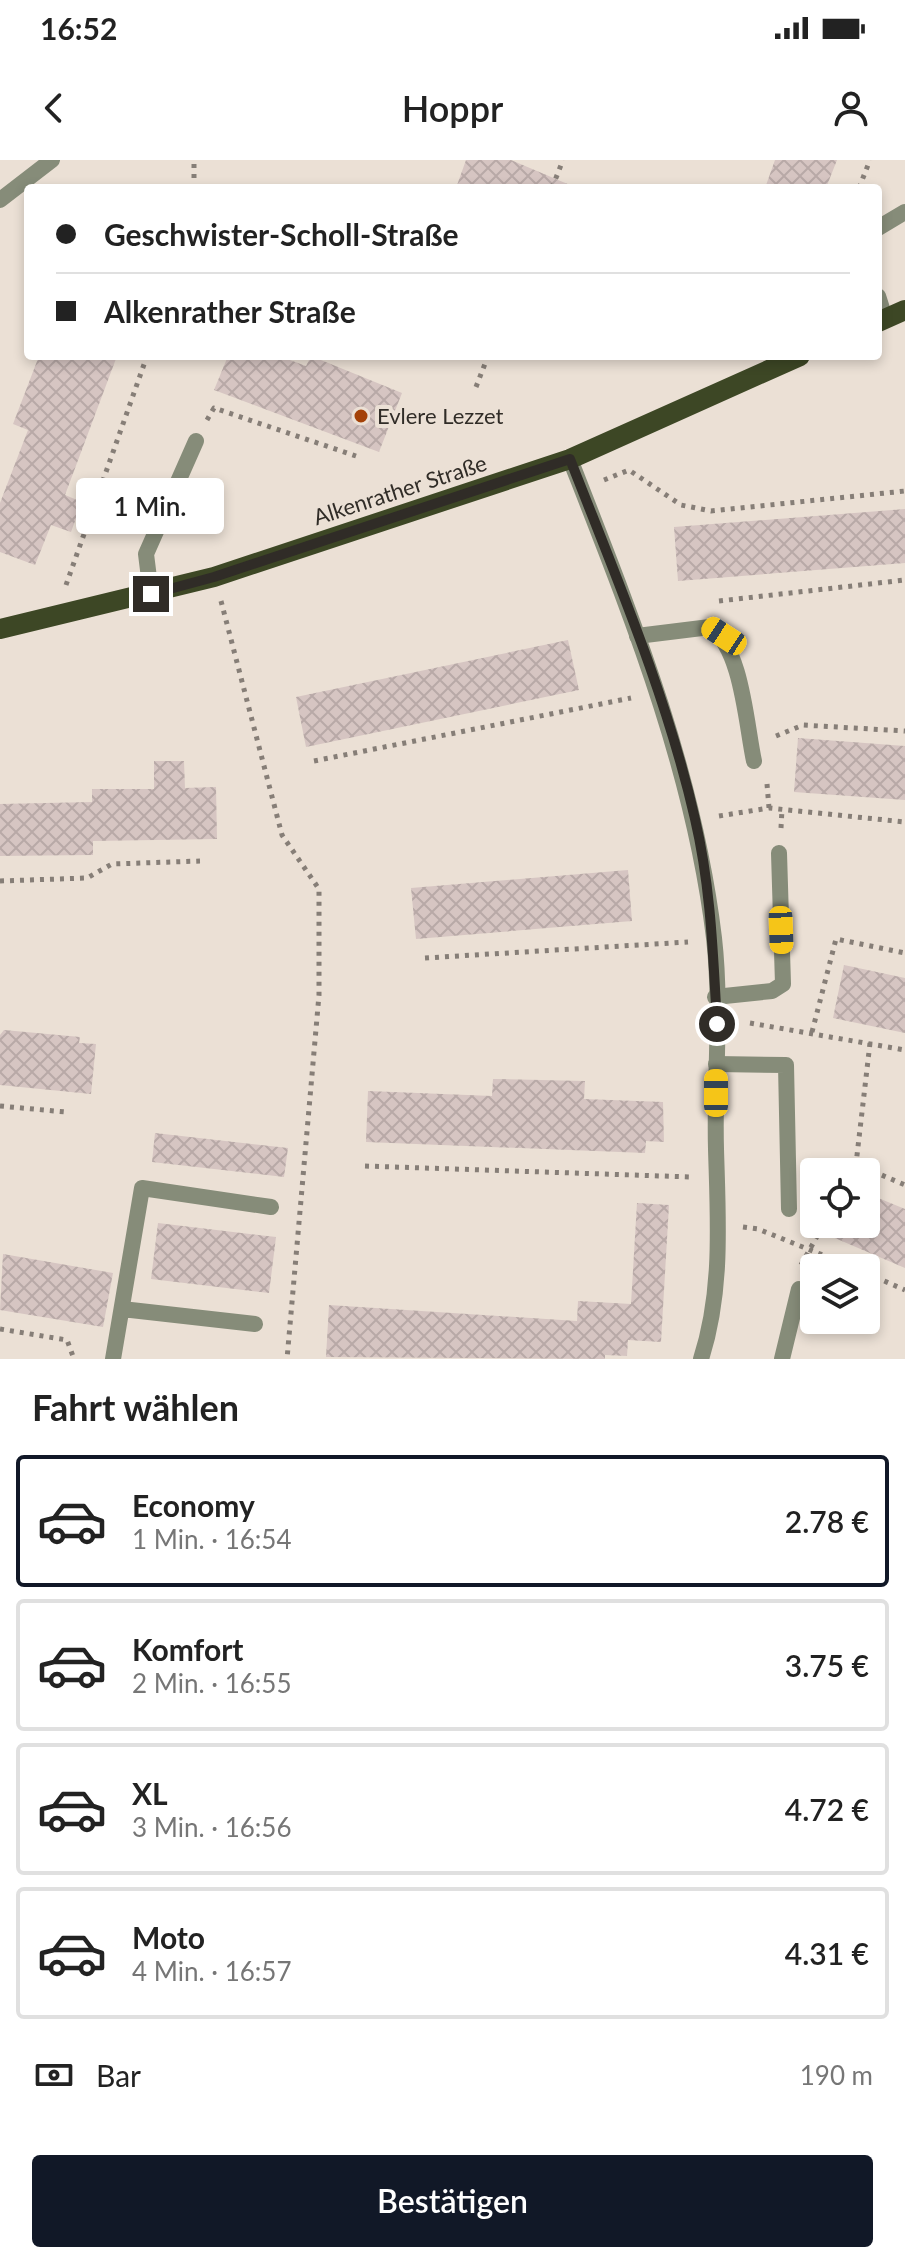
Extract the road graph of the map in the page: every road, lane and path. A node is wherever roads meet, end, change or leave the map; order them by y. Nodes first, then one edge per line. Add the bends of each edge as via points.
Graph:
1 (52, 160) edge
2 (194, 160) edge
3 (563, 160) edge
4 (870, 160) edge
5 (194, 184) edge
6 (554, 184) edge
7 (861, 184) edge
8 (0, 200) edge
9 (905, 212) edge
10 (882, 226) edge
11 (905, 310) edge
12 (882, 320) edge
13 (146, 360) edge
14 (486, 360) edge
15 (791, 360) edge
16 (476, 387) dead end
17 (196, 441) joint
18 (356, 456) dead end
19 (570, 459) junction
20 (582, 488) junction
21 (905, 491) edge
22 (214, 577) junction
23 (905, 580) edge
24 (151, 594) junction
25 (705, 602) dead end
26 (55, 618) junction
27 (0, 629) edge
28 (637, 636) junction
29 (659, 693) junction
30 (905, 731) edge
31 (314, 761) dead end
32 (754, 761) junction
33 (769, 808) junction
34 (696, 820) junction
35 (905, 822) edge
36 (779, 853) dead end
37 (200, 861) dead end
38 (0, 881) edge
39 (714, 940) junction
40 (905, 953) edge
41 (425, 958) dead end
42 (715, 997) junction
43 (717, 1024) junction
44 (812, 1032) junction
45 (870, 1043) junction
46 (905, 1050) edge
47 (716, 1064) junction
48 (0, 1106) edge
49 (66, 1112) dead end
50 (857, 1158) edge
51 (365, 1166) dead end
52 (880, 1174) edge
53 (718, 1177) junction
54 (905, 1185) edge
55 (271, 1207) dead end
56 (789, 1209) dead end
57 (720, 1224) junction
58 (816, 1238) edge
59 (810, 1249) junction
60 (822, 1254) edge
61 (880, 1279) edge
62 (799, 1289) joint
63 (905, 1290) edge
64 (122, 1309) junction
65 (255, 1324) dead end
66 (0, 1329) edge
67 (74, 1359) edge
68 (113, 1359) edge
69 (287, 1359) edge
70 (702, 1359) edge
71 (782, 1359) edge

1 - 8 street
2 - 5 path
3 - 6 path
4 - 7 path
9 - 10 street
11 - 12 main road
13 - 26 path
14 - 16 path
15 - 19 main road, Alkenrather Straße
17 - 18 path via 214,408
17 - 24 street via 146,554
19 - 20 street
19 - 22 main road, Alkenrather Straße
20 - 21 path via 629,470 681,505 711,511
20 - 28 street
22 - 24 main road, Alkenrather Straße
22 - 69 path via 282,835 319,889 319,995
23 - 25 path
24 - 26 main road, Alkenrather Straße
26 - 27 main road, Alkenrather Straße
28 - 29 street
28 - 32 street via 710,627 724,636
29 - 31 path
29 - 34 street
30 - 32 path via 803,725 764,741
32 - 33 path via 767,784
33 - 34 path
33 - 35 path
34 - 39 street
36 - 42 street via 783,984 772,991
37 - 38 path via 112,864 87,878
39 - 41 path
39 - 42 street
40 - 44 path via 836,939
42 - 43 street
43 - 44 path via 741,1021
43 - 47 street
44 - 45 path
45 - 46 path
45 - 50 path
47 - 53 street
47 - 56 street via 786,1065
48 - 49 path
51 - 53 path
52 - 54 path
53 - 57 street
55 - 64 street via 142,1188
57 - 59 path via 758,1229
57 - 70 street via 712,1321
58 - 59 path
59 - 60 path
59 - 62 path via 797,1274
61 - 63 path
62 - 71 street
64 - 65 street
64 - 68 street
66 - 67 path via 67,1340

